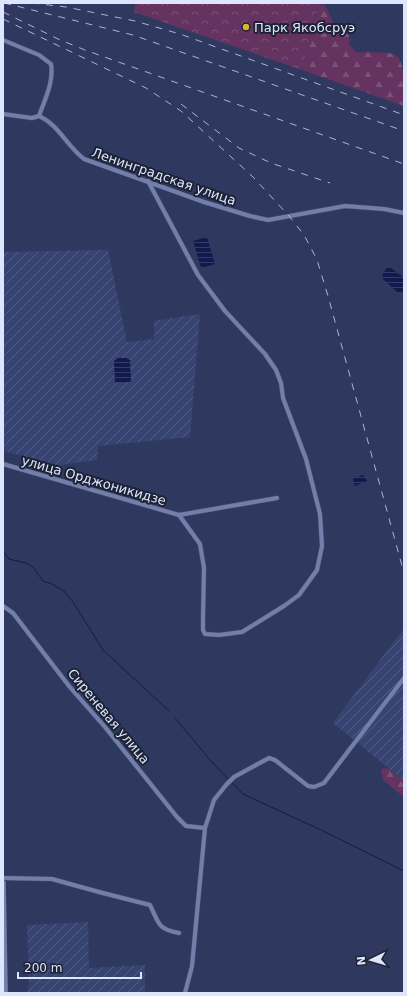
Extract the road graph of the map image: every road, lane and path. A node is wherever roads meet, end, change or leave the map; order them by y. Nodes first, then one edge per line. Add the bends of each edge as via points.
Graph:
1 (3, 40) edge
2 (3, 114) edge
3 (39, 116) junction
4 (148, 181) junction
5 (404, 213) edge
6 (3, 464) edge
7 (277, 498) dead end
8 (179, 515) junction
9 (3, 606) edge
10 (404, 678) edge
11 (205, 828) junction
12 (3, 878) edge
13 (3, 883) edge
14 (179, 933) dead end
15 (5, 993) edge
16 (185, 993) edge

1 - 3 street via 51,64 51,82
2 - 3 street via 32,118
3 - 4 street, Ленинградская улица via 57,128 76,153 84,158
4 - 5 street, Ленинградская улица via 204,202 268,220 345,206
4 - 8 street via 198,275 276,370 283,398 306,459 320,514 322,546 317,570 299,595 242,632 219,636 205,634 204,568 200,544
6 - 8 street, улица Орджоникидзе
7 - 8 street
9 - 11 street, Сиреневая улица via 13,613 69,686 106,727 177,817 186,826
10 - 11 street via 324,783 314,787 308,786 269,758 234,777 226,785 214,800
11 - 16 street via 193,959
12 - 14 street via 52,879 150,905 164,930
13 - 15 street

